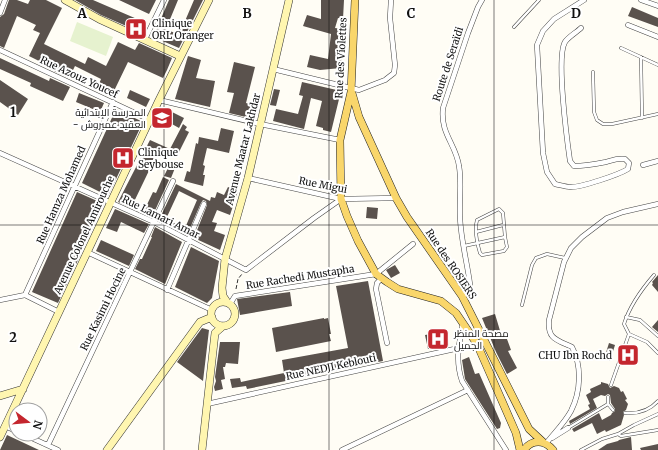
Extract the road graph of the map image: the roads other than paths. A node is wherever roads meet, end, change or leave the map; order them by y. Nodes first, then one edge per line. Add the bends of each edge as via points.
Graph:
1 (5, 0) edge
2 (65, 0) edge
3 (164, 0) edge
4 (209, 0) edge
5 (289, 0) edge
6 (355, 0) edge
7 (391, 0) edge
8 (482, 0) edge
9 (539, 0) edge
10 (584, 0) edge
11 (641, 0) edge
12 (658, 6) edge
13 (0, 13) edge
14 (628, 25) dead end
15 (514, 27) dead end
16 (581, 28) dead end
17 (658, 37) edge
18 (145, 39) junction
19 (621, 48) dead end
20 (0, 50) edge
21 (180, 56) junction
22 (641, 57) junction
23 (658, 65) edge
24 (273, 69) junction
25 (594, 72) dead end
26 (351, 90) junction
27 (159, 100) junction
28 (113, 102) junction
29 (658, 114) edge
30 (642, 118) junction
31 (150, 120) junction
32 (260, 124) junction
33 (340, 140) junction
34 (0, 153) edge
35 (658, 161) edge
36 (643, 165) dead end
37 (248, 178) junction
38 (172, 181) dead end
39 (74, 186) junction
40 (396, 198) junction
41 (341, 199) junction
42 (110, 202) junction
43 (204, 204) dead end
44 (658, 204) edge
45 (154, 222) junction
46 (503, 224) junction
47 (476, 232) junction
48 (504, 237) junction
49 (188, 240) junction
50 (477, 243) junction
51 (414, 244) dead end
52 (464, 246) junction
53 (87, 252) junction
54 (566, 258) junction
55 (225, 260) junction
56 (130, 273) junction
57 (654, 275) dead end
58 (379, 276) junction
59 (167, 290) junction
60 (25, 295) junction
61 (462, 296) junction
62 (0, 300) edge
63 (228, 303) junction
64 (522, 305) dead end
65 (59, 312) junction
66 (212, 313) junction
67 (626, 317) junction
68 (463, 323) junction
69 (223, 326) junction
70 (629, 334) junction
71 (658, 336) edge
72 (387, 343) dead end
73 (459, 348) junction
74 (658, 353) edge
75 (611, 385) dead end
76 (23, 389) junction
77 (468, 390) junction
78 (0, 396) edge
79 (608, 397) dead end
80 (658, 401) edge
81 (207, 404) junction
82 (608, 404) junction
83 (613, 410) dead end
84 (625, 413) dead end
85 (658, 414) edge
86 (5, 426) junction
87 (8, 427) edge
88 (568, 428) joint
89 (658, 430) edge
90 (618, 434) junction
91 (0, 437) edge
92 (41, 442) edge
93 (545, 442) junction
94 (48, 445) junction
95 (58, 450) edge
96 (107, 450) edge
97 (202, 450) edge
98 (342, 450) edge
99 (506, 450) edge
100 (520, 450) edge
101 (524, 450) edge
102 (553, 450) edge
103 (581, 450) edge

1 - 13 street
2 - 18 main road via 99,19
3 - 18 street
4 - 21 main road, Avenue Colonel Amirouche
5 - 24 main road, Avenue Maatar Lakhdar
6 - 26 main road, Rue des Violettes
7 - 26 street via 394,73 385,80
8 - 52 street, Route de Seraïdi via 468,33 442,115 444,130 459,163 460,217
9 - 15 lane
10 - 16 street via 554,19 543,31 537,45 543,153 547,172 555,184 572,187 622,173 628,169 629,163 626,159 618,158 608,162 574,166 570,161 562,50 565,41
11 - 12 street
14 - 17 street
18 - 21 main road
19 - 22 lane
20 - 28 street, Rue Azouz Youcef
21 - 27 main road, Avenue Colonel Amirouche
22 - 23 lane
22 - 30 lane
24 - 26 street
24 - 32 main road, Avenue Maatar Lakhdar
25 - 30 lane via 594,112 597,120 603,124 612,124
26 - 33 main road, Rue des Violettes
26 - 40 main road, Rue des ROSIERS via 359,117
27 - 31 main road, Avenue Colonel Amirouche
27 - 32 street
28 - 31 street, Rue Azouz Youcef
28 - 39 street, Rue Hamza Mohamed
29 - 30 lane
31 - 42 main road, Avenue Colonel Amirouche
32 - 33 street
32 - 37 main road, Avenue Maatar Lakhdar
33 - 41 main road, Rue des Violettes
34 - 39 street, Rue Lamari Amar
35 - 36 street
37 - 41 street, Rue Migui
37 - 55 main road, Avenue Maatar Lakhdar
38 - 45 street, Rue Kasimi Hocine
39 - 42 street, Rue Lamari Amar
39 - 60 street, Rue Hamza Mohamed
40 - 41 street, Rue Migui
40 - 61 main road, Rue des ROSIERS
41 - 55 street, Rue Lamari Amar via 246,270
41 - 58 main road, Rue des Violettes via 358,241
42 - 45 street, Rue Lamari Amar
42 - 53 main road, Avenue Colonel Amirouche
43 - 49 street
44 - 54 street via 607,218 582,237 571,248
45 - 49 street, Rue Lamari Amar
45 - 56 street, Rue Kasimi Hocine
46 - 47 lane
46 - 47 lane via 503,213 498,209 478,219
46 - 48 lane
47 - 50 lane
48 - 50 lane
48 - 50 lane via 507,247 504,251 482,255
49 - 55 street, Rue Lamari Amar
49 - 59 street
50 - 52 lane
51 - 58 street
52 - 61 street, Route de Seraïdi via 470,284 468,292
53 - 56 street
53 - 65 main road, Avenue Colonel Amirouche
54 - 64 lane via 547,254 536,258
54 - 93 street via 548,328 554,339 572,347 578,361 577,392 571,412
55 - 63 main road, Avenue Maatar Lakhdar via 222,288 223,296
56 - 59 street
56 - 94 street, Rue Kasimi Hocine
57 - 67 lane via 637,295
58 - 63 street, Rue Rachedi Mustapha via 235,296
58 - 68 main road via 398,288 441,301 456,313
58 - 72 street via 376,289
59 - 66 street
60 - 62 street
60 - 65 street
61 - 93 main road, Rue des ROSIERS via 529,429
63 - 66 main road via 216,304
63 - 69 main road via 235,310 235,318 230,324
65 - 76 main road, Avenue Colonel Amirouche
66 - 69 main road via 215,322
66 - 96 main road via 200,322
67 - 70 lane via 624,324
67 - 71 lane via 640,320
68 - 73 street
68 - 100 main road via 477,344 516,433
69 - 81 main road via 216,333
70 - 74 lane via 647,342
70 - 75 lane
73 - 77 street via 459,370
73 - 81 street, Rue NEDJI Keblouti
76 - 78 main road
76 - 86 main road, Avenue Colonel Amirouche
77 - 98 street
77 - 99 street
79 - 82 lane
80 - 84 lane via 643,411
81 - 97 main road
82 - 83 lane
82 - 88 lane
85 - 90 lane
86 - 87 street
86 - 91 main road, Avenue Colonel Amirouche
88 - 93 street
89 - 90 lane via 621,436
90 - 103 lane
92 - 94 street
93 - 101 main road via 533,442
93 - 102 main road, Rue des ROSIERS
94 - 95 street

